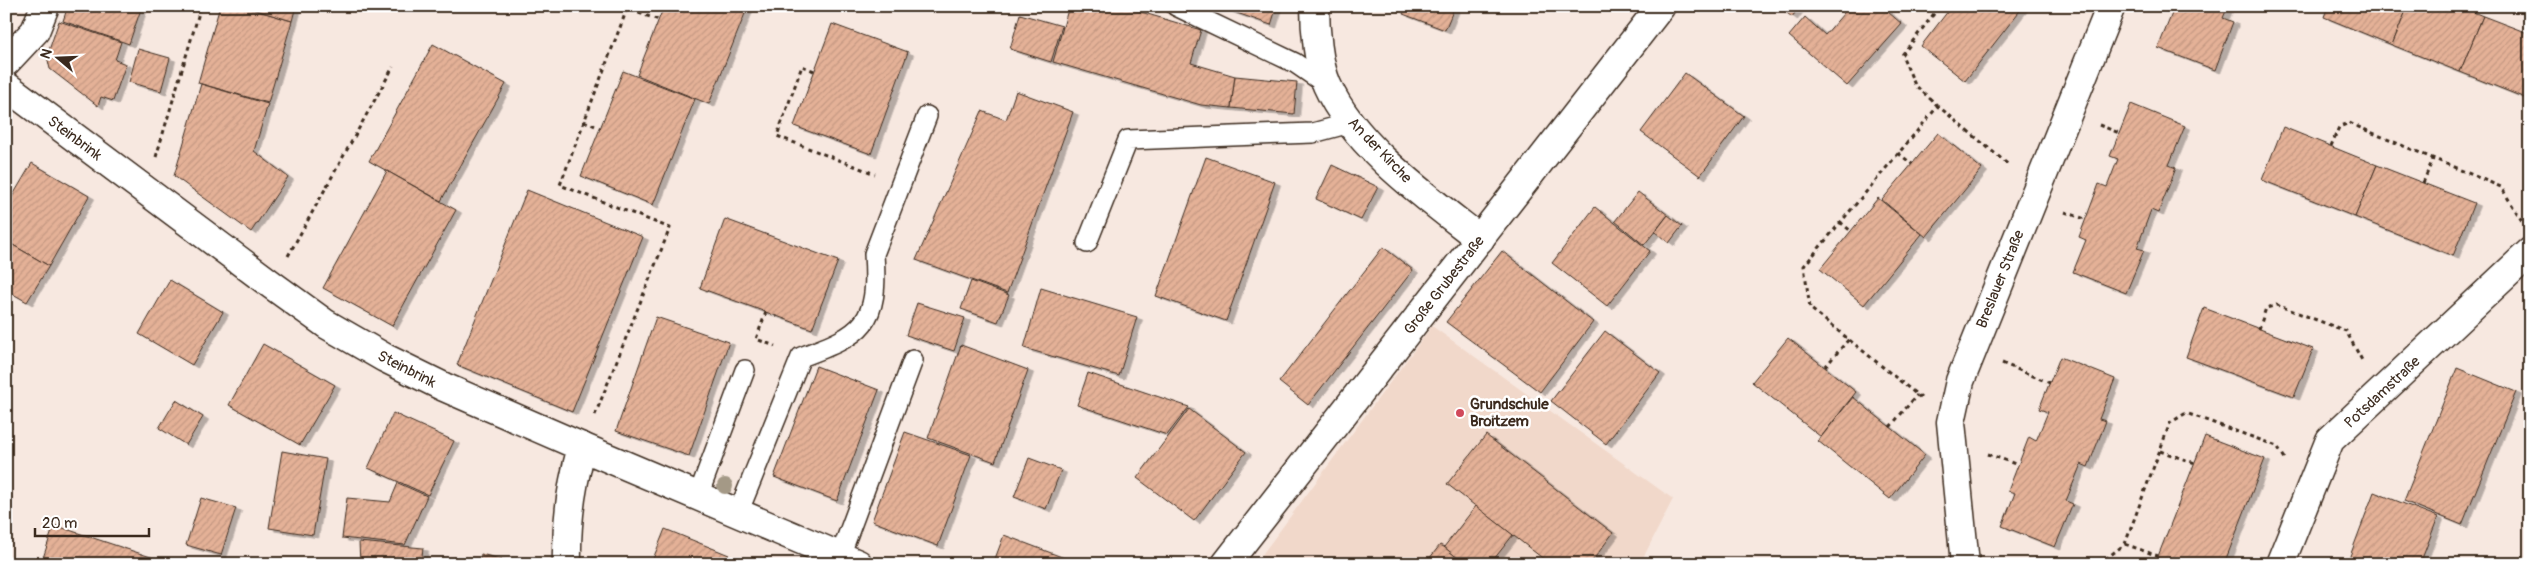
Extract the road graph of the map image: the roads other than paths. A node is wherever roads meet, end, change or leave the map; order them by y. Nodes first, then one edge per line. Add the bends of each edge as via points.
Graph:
1 (45, 6) edge
2 (1176, 6) edge
3 (1315, 6) edge
4 (1661, 6) edge
5 (2111, 6) edge
6 (6, 62) edge
7 (1327, 85) junction
8 (6, 86) edge
9 (927, 116) dead end
10 (1350, 123) junction
11 (1480, 239) junction
12 (2527, 239) edge
13 (1086, 243) dead end
14 (914, 360) dead end
15 (745, 370) dead end
16 (582, 447) junction
17 (698, 496) junction
18 (738, 513) junction
19 (849, 560) edge
20 (567, 564) edge
21 (1226, 564) edge
22 (1965, 564) edge
23 (2280, 564) edge

1 - 6 street via 35,31
2 - 7 lane via 1295,63
3 - 7 street, An der Kirche via 1314,29
4 - 11 street, Große Grubestraße
5 - 22 street, Breslauer Straße via 1960,381 1951,422
7 - 10 street, An der Kirche
8 - 16 street, Steinbrink via 326,324 384,358 444,387
9 - 18 lane via 874,254 876,278 867,319 851,336 801,356
10 - 11 street, An der Kirche via 1398,173
10 - 13 lane via 1313,133 1128,140
11 - 21 street, Große Grubestraße
12 - 23 street, Potsdamstraße via 2380,394 2330,440
14 - 19 lane
15 - 17 lane
16 - 17 street, Steinbrink
16 - 20 street via 572,482 567,518
17 - 18 street, Steinbrink
18 - 19 street, Steinbrink

